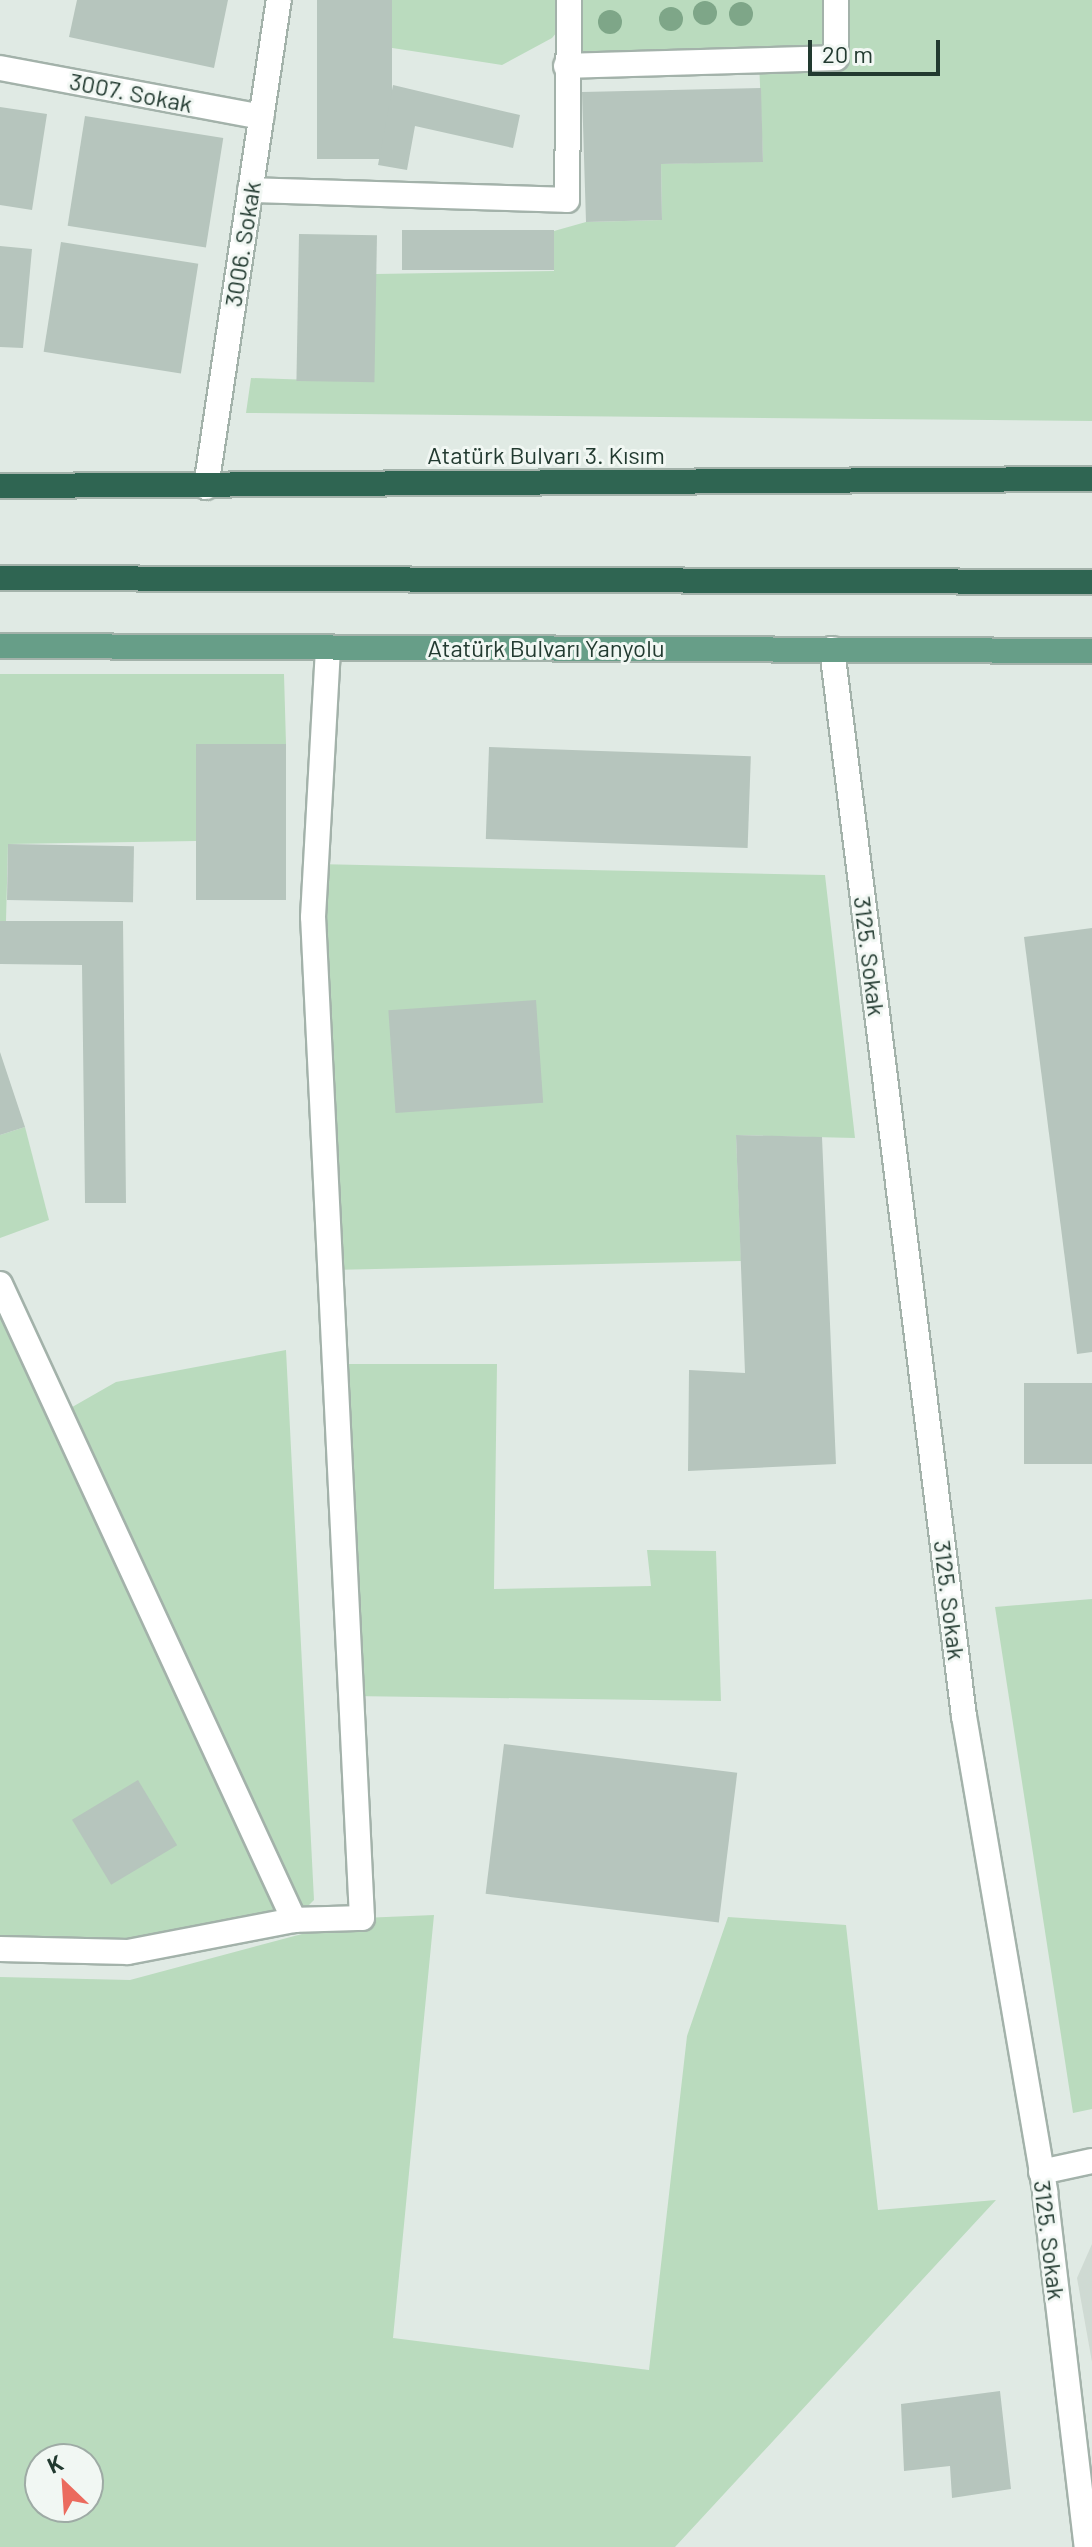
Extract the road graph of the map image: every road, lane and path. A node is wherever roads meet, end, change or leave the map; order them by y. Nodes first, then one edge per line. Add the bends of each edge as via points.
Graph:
1 (279, 0) edge
2 (569, 0) edge
3 (836, 0) edge
4 (566, 66) junction
5 (0, 68) edge
6 (261, 117) junction
7 (250, 190) junction
8 (1092, 479) edge
9 (0, 486) edge
10 (206, 487) junction
11 (0, 578) edge
12 (1092, 582) edge
13 (0, 646) edge
14 (328, 647) junction
15 (832, 649) junction
16 (1092, 651) edge
17 (0, 1284) edge
18 (294, 1920) junction
19 (0, 1949) edge
20 (1092, 2161) edge
21 (1041, 2172) junction
22 (1087, 2547) edge

1 - 6 street, 3006. Sokak
2 - 4 street
3 - 4 street via 836,58
4 - 7 street via 567,200
5 - 6 street, 3007. Sokak
6 - 7 street, 3006. Sokak
7 - 10 street, 3006. Sokak
8 - 10 highway, Atatürk Bulvarı 3. Kısım
9 - 10 highway, Atatürk Bulvarı 3. Kısım
11 - 12 highway
13 - 14 main road, Atatürk Bulvarı Yanyolu
14 - 15 main road, Atatürk Bulvarı Yanyolu
14 - 18 street via 313,917 362,1918
15 - 16 main road, Atatürk Bulvarı Yanyolu
15 - 21 street, 3125. Sokak via 964,1716
17 - 18 street
18 - 19 street via 128,1952
20 - 21 street
21 - 22 street, 3125. Sokak

